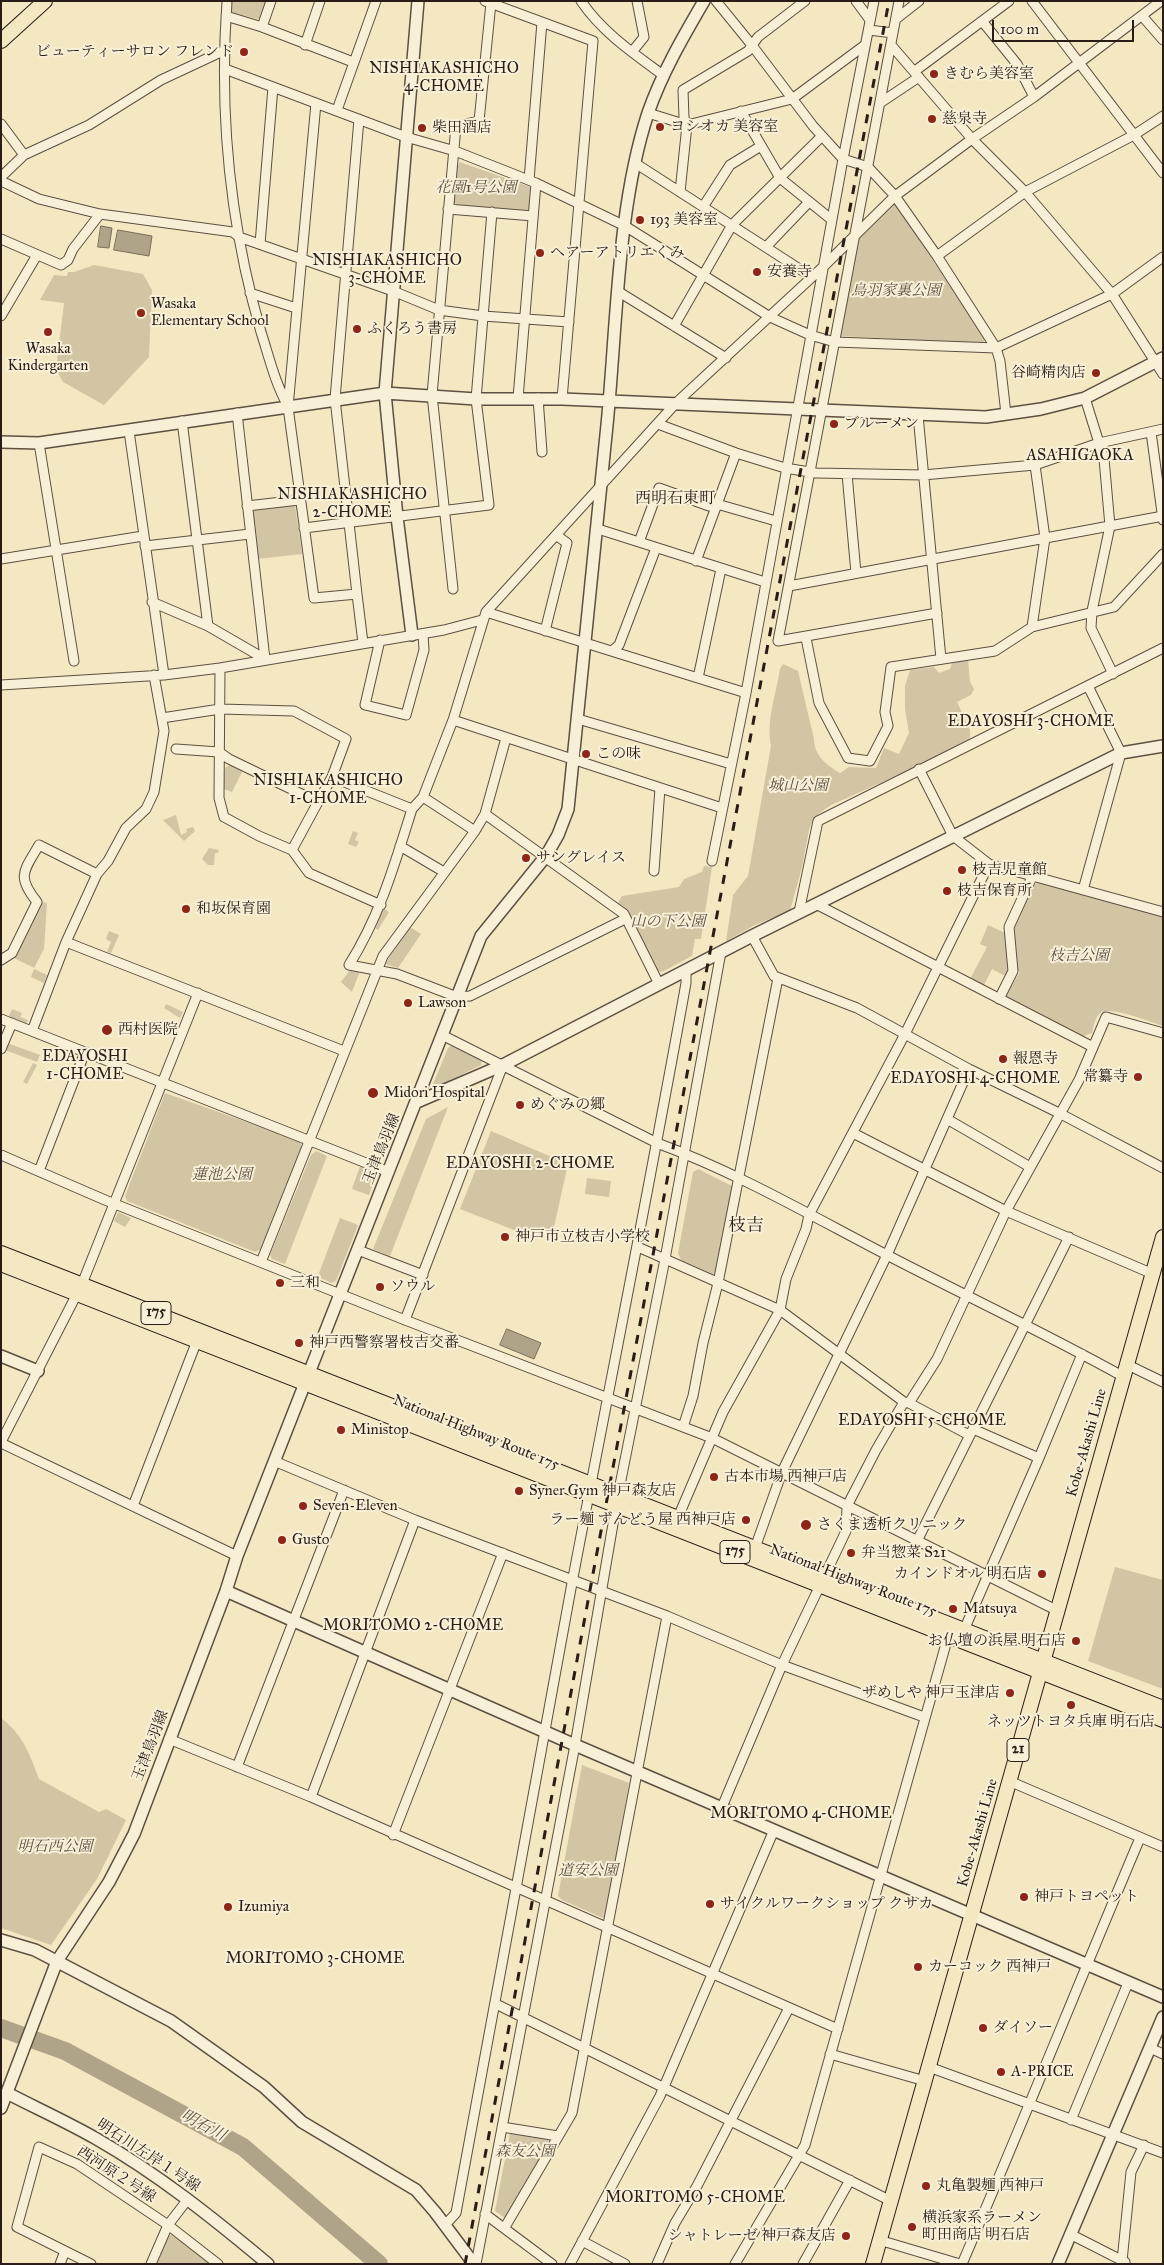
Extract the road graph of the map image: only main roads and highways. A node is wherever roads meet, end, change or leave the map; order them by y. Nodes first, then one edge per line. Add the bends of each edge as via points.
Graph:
1 (45, 1) edge
2 (1, 42) edge
3 (1163, 1237) edge
4 (1, 1253) edge
5 (1, 1264) edge
6 (80, 1289) junction
7 (676, 1523) junction
8 (822, 1580) junction
9 (1040, 1666) junction
10 (1163, 1708) edge
11 (1163, 1720) edge
12 (872, 2264) edge

1 - 2 main road
3 - 9 main road, Kobe-Akashi Line / 21
4 - 6 main road, National Highway Route 175 / 175
5 - 6 main road, National Highway Route 175 / 175
6 - 7 main road, National Highway Route 175 / 175
7 - 8 main road, National Highway Route 175 / 175
7 - 8 main road, National Highway Route 175 / 175 via 755,1548
8 - 9 main road, National Highway Route 175 / 175
9 - 10 main road, National Highway Route 175 / 175
9 - 11 main road, National Highway Route 175 / 175
9 - 12 main road, Kobe-Akashi Line / 21

